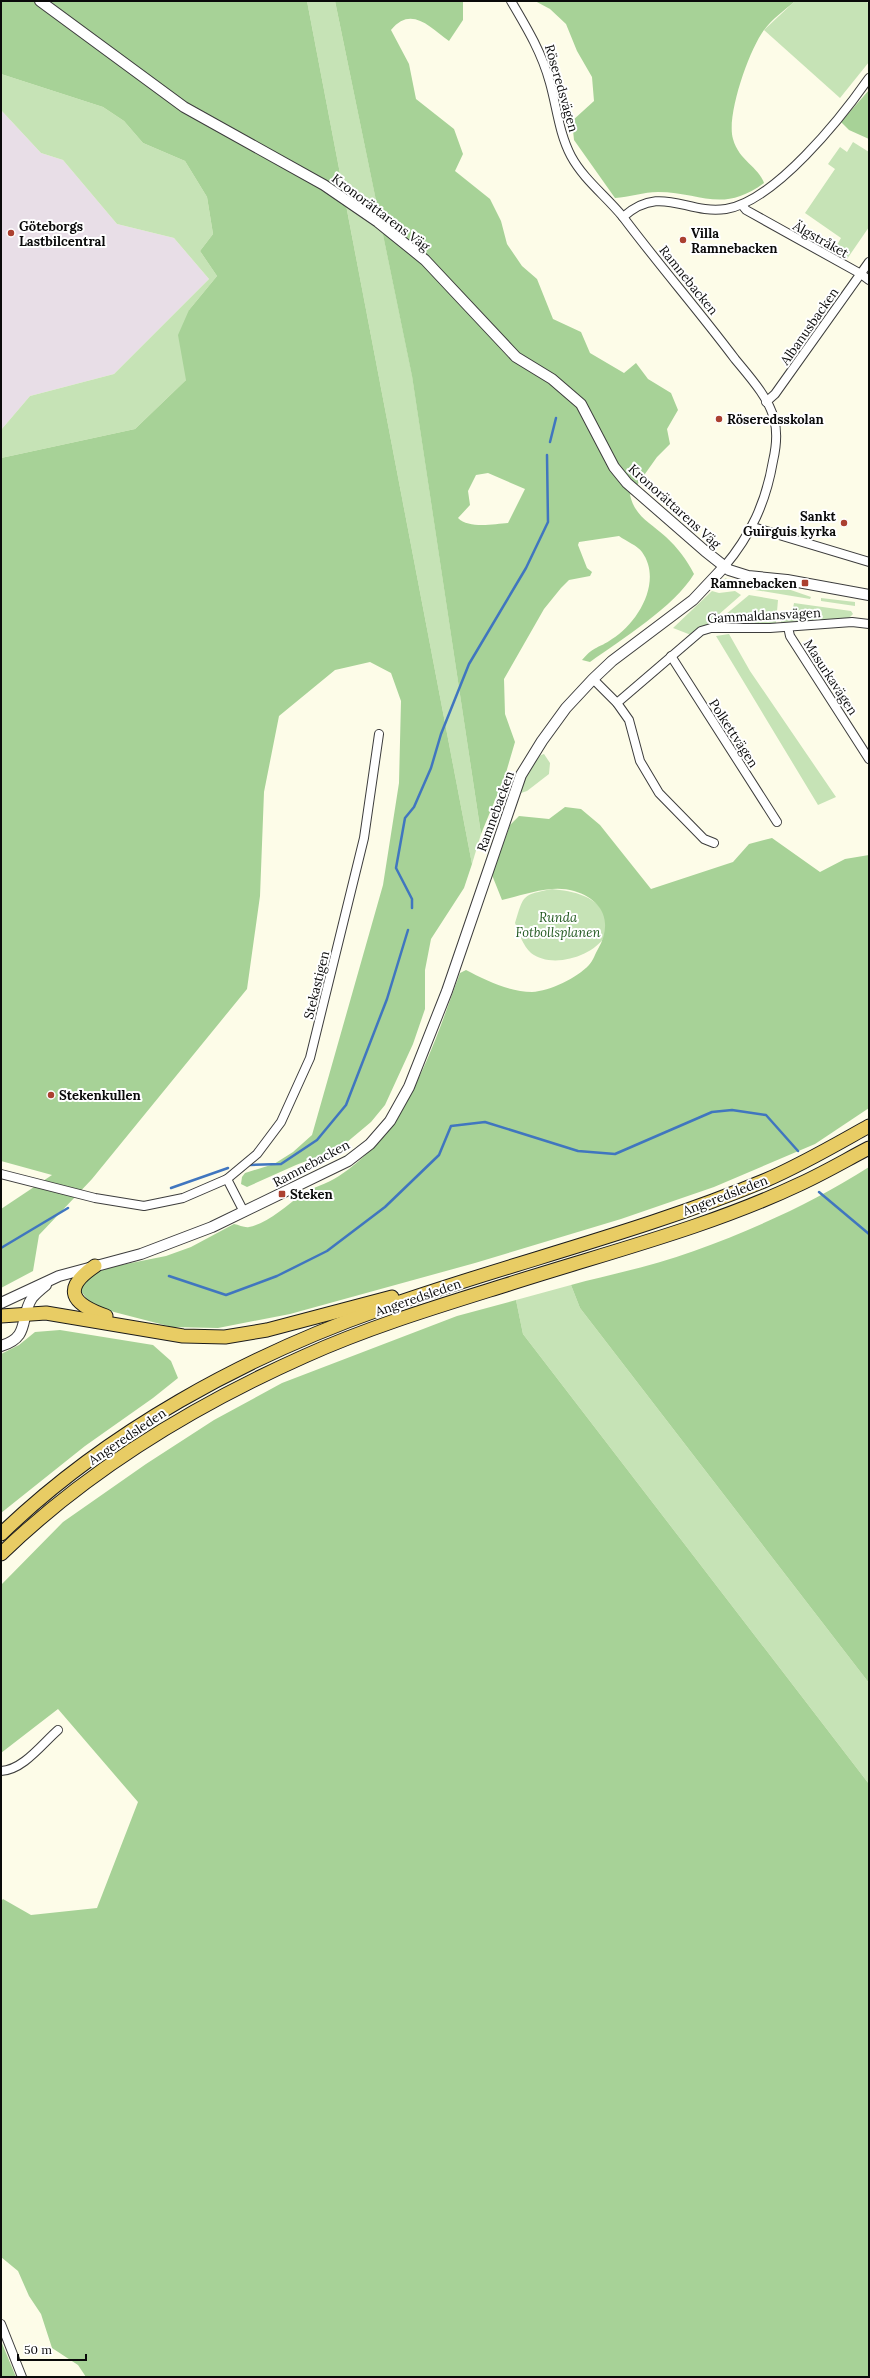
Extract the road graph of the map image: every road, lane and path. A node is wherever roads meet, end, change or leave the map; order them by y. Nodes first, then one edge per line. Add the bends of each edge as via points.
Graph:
1 (40, 1) edge
2 (511, 1) edge
3 (869, 78) edge
4 (742, 205) junction
5 (623, 216) junction
6 (869, 262) edge
7 (861, 274) junction
8 (869, 280) edge
9 (766, 402) junction
10 (753, 527) junction
11 (869, 562) edge
12 (724, 567) junction
13 (869, 595) edge
14 (868, 624) edge
15 (788, 627) junction
16 (671, 656) junction
17 (593, 679) junction
18 (617, 703) junction
19 (379, 734) dead end
20 (869, 759) edge
21 (777, 822) dead end
22 (714, 842) dead end
23 (869, 1126) edge
24 (869, 1148) edge
25 (1, 1174) edge
26 (227, 1179) junction
27 (244, 1212) junction
28 (95, 1266) junction
29 (59, 1276) junction
30 (459, 1282) junction
31 (1, 1303) edge
32 (27, 1312) junction
33 (1, 1316) edge
34 (132, 1326) junction
35 (1, 1346) edge
36 (50, 1512) junction
37 (1, 1534) edge
38 (1, 1554) edge
39 (1, 1564) edge
40 (58, 1730) dead end
41 (1, 1771) edge
42 (1, 2324) edge
43 (22, 2377) edge

1 - 12 street, Kronorättarens Väg via 184,107 324,185 378,222 425,260 516,357 552,379 581,404 614,467 627,483
2 - 5 street, Röseredsvägen via 540,52 550,84 557,122 571,155 593,186
3 - 4 street via 852,102 798,163 778,182
4 - 5 street via 718,210 652,200 633,207
4 - 7 street, Älgstråket via 746,210
5 - 9 street, Ramnebacken via 712,328
6 - 7 street, Albanusbacken
7 - 8 street, Älgstråket
7 - 9 street, Albanusbacken via 775,394
9 - 10 street, Ramnebacken via 774,418 776,440 770,481
10 - 11 street
10 - 12 street, Ramnebacken
12 - 13 street via 748,576
12 - 17 street, Ramnebacken via 693,600 612,661
14 - 15 street, Gammaldansvägen
15 - 16 street, Gammaldansvägen via 711,628 701,631
15 - 20 street, Masurkavägen via 790,636
16 - 18 street, Gammaldansvägen
16 - 21 street, Polkettvägen
17 - 18 street
17 - 27 street, Ramnebacken via 554,724 521,775 430,1037 409,1087 390,1122 370,1144 348,1161
18 - 22 street via 629,720 640,761 659,793 704,839
19 - 26 street, Stekastigen via 364,838 310,1058 281,1122 257,1154
23 - 30 highway, Angeredsleden via 787,1170 714,1200 656,1221
24 - 36 highway, Angeredsleden via 800,1185 734,1211 670,1234 453,1302 307,1355 230,1393 164,1431 83,1485
25 - 26 street via 138,1206 183,1198
26 - 27 street
27 - 28 street, Ramnebacken via 177,1242
28 - 29 street, Ramnebacken
28 - 34 highway via 74,1285 76,1297 88,1309
29 - 31 street, Ramnebacken
29 - 32 street, Ramnebacken via 35,1294
30 - 34 highway via 339,1309 267,1330 225,1337 183,1336
30 - 37 highway, Angeredsleden via 318,1333 218,1379 100,1452
32 - 33 highway
32 - 34 highway via 61,1314
32 - 35 street, Ramnebacken via 21,1334
36 - 38 highway, Angeredsleden
36 - 39 highway
40 - 41 street via 12,1770
42 - 43 street

